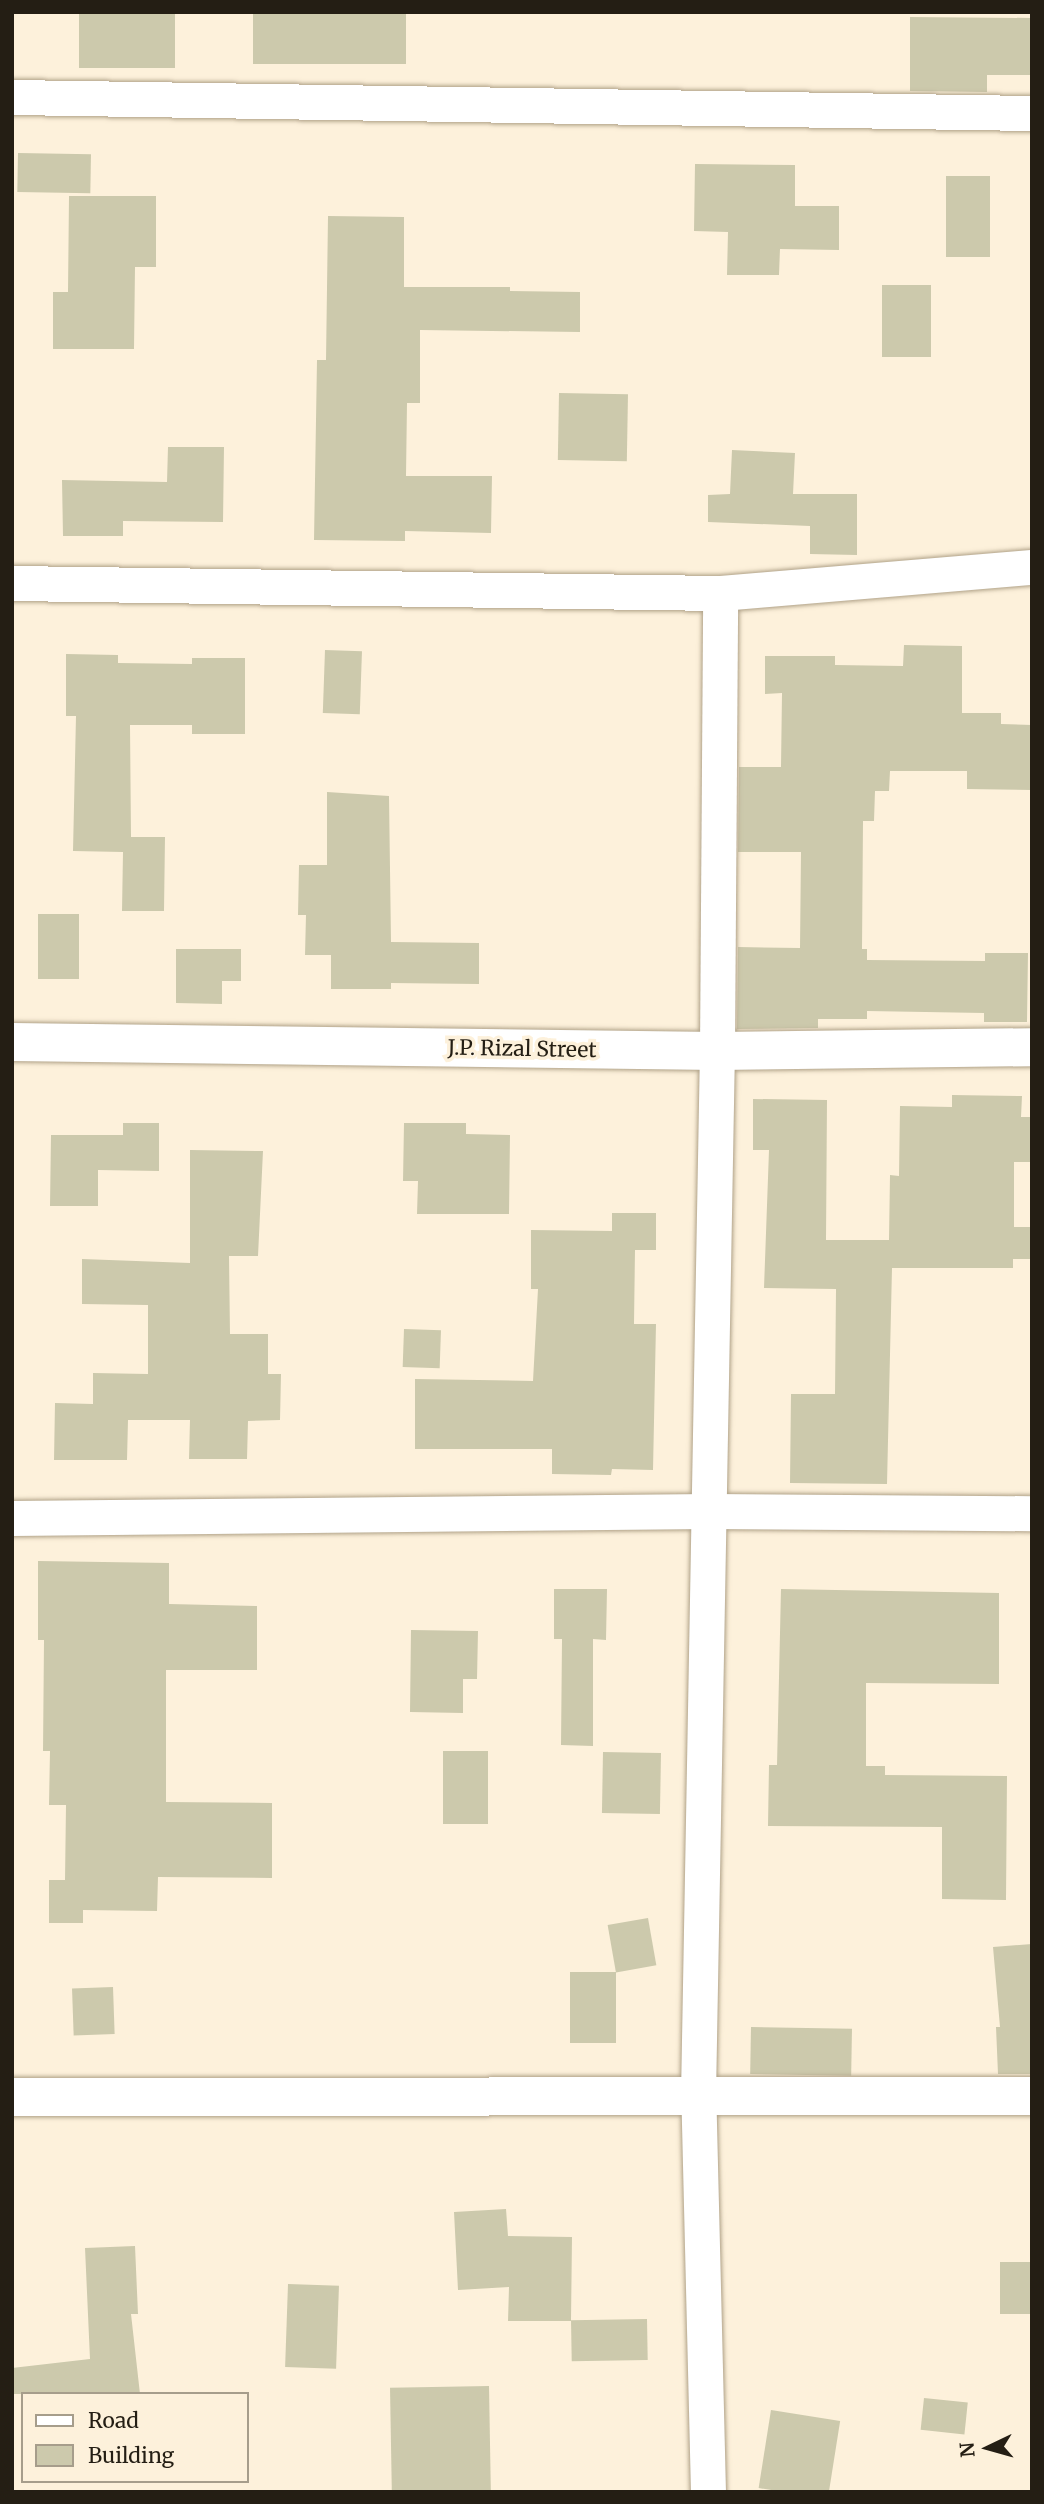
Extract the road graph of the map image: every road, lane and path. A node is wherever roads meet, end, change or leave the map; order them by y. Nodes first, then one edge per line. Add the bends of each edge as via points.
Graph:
1 (12, 97) edge
2 (1032, 113) edge
3 (1032, 567) edge
4 (12, 583) edge
5 (720, 593) junction
6 (12, 1042) edge
7 (1032, 1047) edge
8 (718, 1051) junction
9 (710, 1511) junction
10 (1032, 1513) edge
11 (12, 1518) edge
12 (698, 2095) junction
13 (12, 2096) edge
14 (1032, 2096) edge
15 (708, 2492) edge

1 - 2 street
3 - 5 street
4 - 5 street
5 - 8 street
6 - 8 street, J.P. Rizal Street
7 - 8 street, J.P. Rizal Street
8 - 9 street
9 - 10 street
9 - 11 street
9 - 12 street
12 - 13 street
12 - 14 street
12 - 15 street

